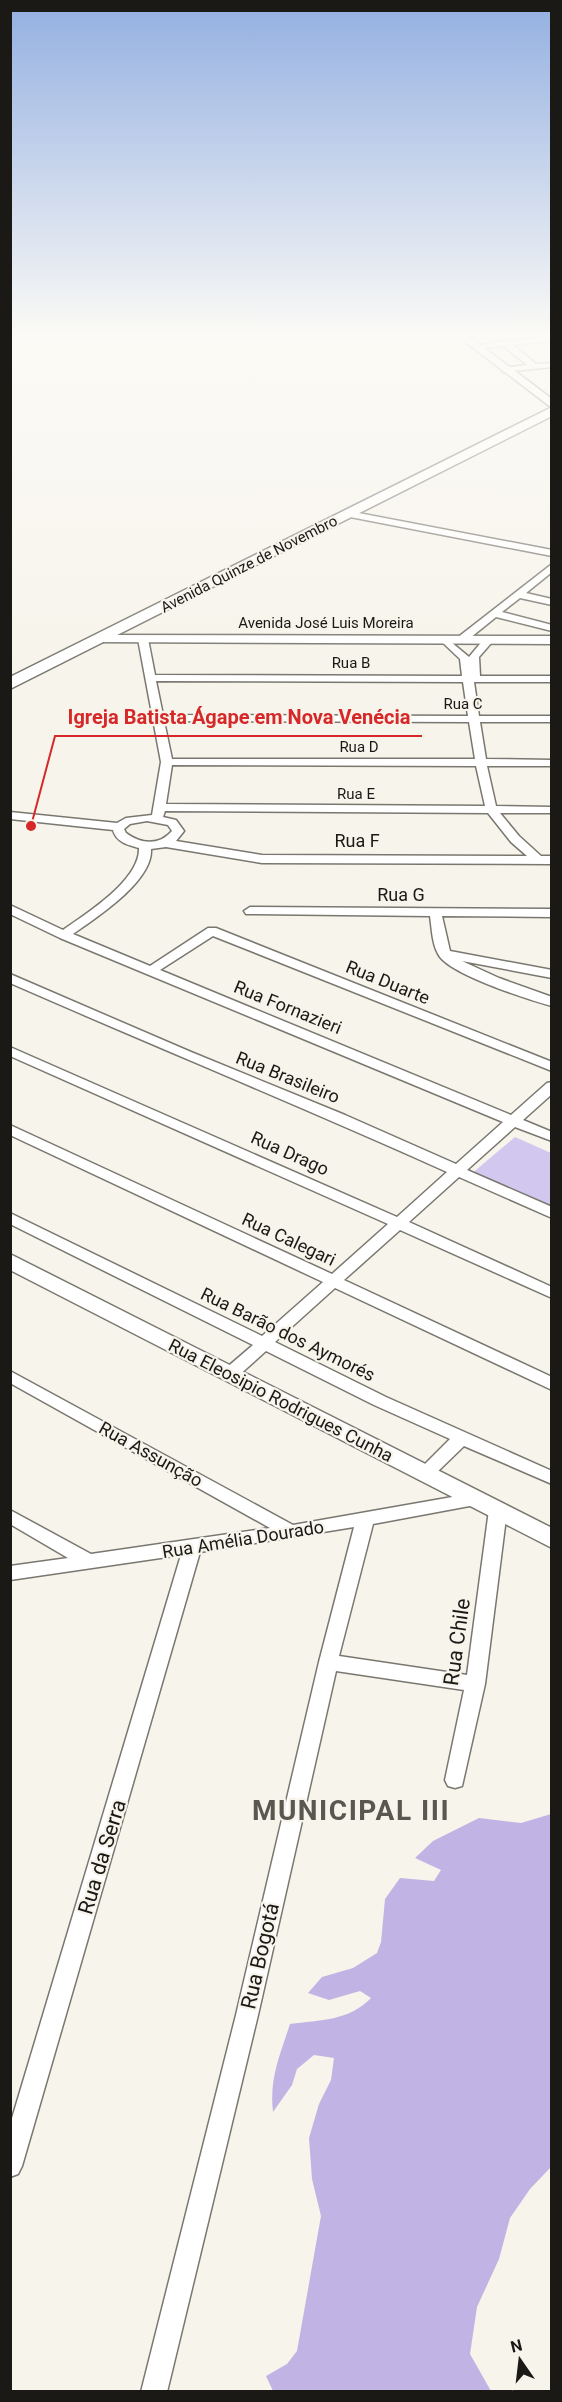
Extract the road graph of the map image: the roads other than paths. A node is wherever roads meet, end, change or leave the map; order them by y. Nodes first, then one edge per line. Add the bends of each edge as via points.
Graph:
1 (482, 446) edge
2 (348, 514) junction
3 (552, 553) edge
4 (552, 567) edge
5 (547, 576) edge
6 (517, 594) junction
7 (552, 602) edge
8 (493, 613) junction
9 (552, 628) edge
10 (101, 639) junction
11 (143, 639) junction
12 (445, 640) junction
13 (461, 640) junction
14 (552, 640) edge
15 (488, 641) junction
16 (151, 678) junction
17 (472, 678) junction
18 (552, 679) edge
19 (10, 684) edge
20 (159, 718) junction
21 (479, 719) junction
22 (552, 719) edge
23 (167, 762) junction
24 (485, 763) junction
25 (552, 763) edge
26 (497, 809) junction
27 (552, 810) edge
28 (159, 812) junction
29 (10, 815) edge
30 (119, 827) junction
31 (164, 843) junction
32 (145, 846) junction
33 (548, 862) edge
34 (10, 909) edge
35 (250, 911) dead end
36 (435, 912) junction
37 (552, 913) edge
38 (64, 935) junction
39 (445, 954) junction
40 (152, 970) junction
41 (552, 974) edge
42 (10, 978) edge
43 (552, 1002) edge
44 (10, 1051) edge
45 (552, 1067) edge
46 (552, 1086) edge
47 (512, 1121) junction
48 (10, 1129) edge
49 (552, 1137) edge
50 (456, 1170) junction
51 (552, 1213) edge
52 (10, 1218) edge
53 (398, 1223) junction
54 (10, 1261) edge
55 (333, 1282) junction
56 (552, 1293) edge
57 (264, 1345) junction
58 (231, 1373) junction
59 (10, 1376) edge
60 (552, 1384) edge
61 (463, 1437) junction
62 (424, 1475) junction
63 (552, 1478) edge
64 (475, 1499) junction
65 (498, 1510) junction
66 (10, 1516) edge
67 (365, 1521) junction
68 (291, 1532) junction
69 (552, 1539) edge
70 (192, 1548) junction
71 (90, 1562) junction
72 (11, 1573) edge
73 (328, 1662) junction
74 (475, 1684) junction
75 (455, 1780) dead end
76 (10, 2166) edge
77 (154, 2391) edge

1 - 2 main road, Avenida Quinze de Novembro
2 - 3 street
2 - 10 main road, Avenida Quinze de Novembro
4 - 5 street
5 - 6 street
6 - 7 street
6 - 8 street
8 - 9 street
8 - 13 street
10 - 11 street, Avenida José Luis Moreira
10 - 19 main road, Avenida Quinze de Novembro
11 - 12 street, Avenida José Luis Moreira
11 - 16 street
12 - 13 street, Avenida José Luis Moreira
12 - 17 street via 465,658
13 - 15 street, Avenida José Luis Moreira
14 - 15 street, Avenida José Luis Moreira
15 - 17 street via 474,657
16 - 17 street, Rua B
16 - 20 street
17 - 18 street, Rua B
17 - 21 street
20 - 21 street, Rua C
20 - 23 street
21 - 22 street, Rua C
21 - 24 street
23 - 24 street, Rua D
23 - 28 street
24 - 25 street, Rua D
24 - 26 street
26 - 27 street, Rua E
26 - 28 street, Rua E
26 - 33 street via 515,839
28 - 30 street, Rua E
28 - 31 street via 178,831
29 - 30 street
30 - 32 street via 120,838
31 - 32 street, Rua F
31 - 33 street, Rua F via 262,859
32 - 38 street via 144,863 115,896
34 - 38 street, Rua Fornazieri
35 - 36 street, Rua G
36 - 37 street, Rua G
36 - 39 street
38 - 40 street, Rua Fornazieri
39 - 41 street
39 - 43 street via 470,970
40 - 45 street, Rua Duarte via 212,931
40 - 47 street, Rua Fornazieri
42 - 50 street, Rua Brasileiro
44 - 53 street, Rua Drago
46 - 47 street
47 - 49 street, Rua Fornazieri
47 - 50 street
48 - 55 street, Rua Calegari
50 - 51 street, Rua Brasileiro
50 - 53 street
52 - 57 street, Rua Barão dos Aymorés
53 - 55 street
53 - 56 street, Rua Drago
54 - 58 street, Rua Eleosipio Rodrigues Cunha
55 - 57 street
55 - 60 street, Rua Calegari
57 - 58 street
57 - 61 street, Rua Barão dos Aymorés
58 - 62 street, Rua Eleosipio Rodrigues Cunha
59 - 68 street, Rua Assunção
61 - 62 street
61 - 63 street, Rua Barão dos Aymorés
62 - 64 street, Rua Eleosipio Rodrigues Cunha
64 - 65 street, Rua Eleosipio Rodrigues Cunha
64 - 67 street, Rua Amélia Dourado
65 - 69 street, Rua Eleosipio Rodrigues Cunha
65 - 74 street, Rua Chile
66 - 71 street
67 - 68 street, Rua Amélia Dourado
67 - 73 street, Rua Bogotá
68 - 70 street, Rua Amélia Dourado
70 - 71 street, Rua Amélia Dourado
70 - 76 street, Rua da Serra
71 - 72 street, Rua Amélia Dourado
73 - 74 street
73 - 77 street, Rua Bogotá via 247,2015
74 - 75 street, Rua Chile

